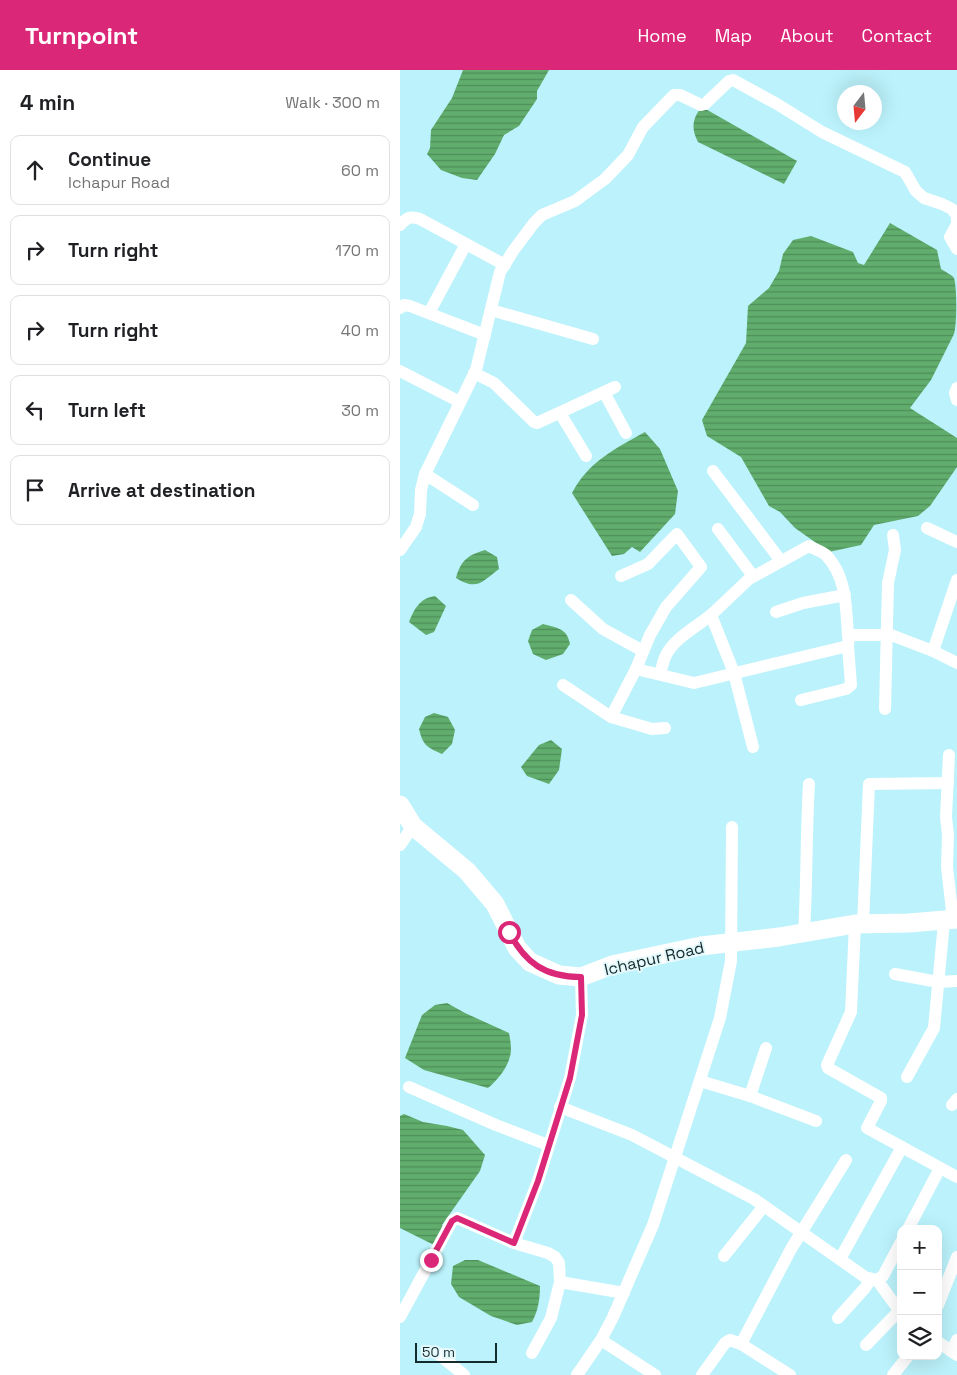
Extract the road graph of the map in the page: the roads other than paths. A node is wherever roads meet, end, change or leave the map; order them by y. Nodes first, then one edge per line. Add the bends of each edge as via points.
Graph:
1 (957, 216) edge
2 (400, 224) edge
3 (466, 244) junction
4 (957, 249) edge
5 (505, 265) junction
6 (400, 308) edge
7 (491, 310) junction
8 (429, 313) junction
9 (486, 335) junction
10 (594, 339) dead end
11 (400, 371) edge
12 (474, 373) junction
13 (957, 388) edge
14 (957, 400) edge
15 (460, 402) junction
16 (560, 413) junction
17 (626, 433) dead end
18 (586, 456) dead end
19 (713, 472) dead end
20 (425, 474) junction
21 (473, 505) dead end
22 (927, 528) dead end
23 (718, 529) dead end
24 (893, 535) dead end
25 (957, 542) edge
26 (400, 550) edge
27 (780, 561) junction
28 (621, 576) dead end
29 (753, 576) junction
30 (957, 580) edge
31 (845, 595) junction
32 (571, 600) dead end
33 (776, 612) dead end
34 (711, 615) junction
35 (886, 634) junction
36 (848, 641) junction
37 (643, 651) junction
38 (933, 651) junction
39 (957, 663) edge
40 (636, 669) junction
41 (734, 673) junction
42 (660, 674) junction
43 (563, 685) dead end
44 (801, 700) dead end
45 (885, 709) dead end
46 (610, 716) junction
47 (665, 728) dead end
48 (754, 747) dead end
49 (948, 755) dead end
50 (948, 782) junction
51 (809, 784) dead end
52 (400, 805) edge
53 (413, 826) junction
54 (732, 827) dead end
55 (400, 845) edge
56 (951, 920) edge
57 (859, 924) junction
58 (804, 932) junction
59 (730, 942) junction
60 (895, 974) dead end
61 (581, 977) junction
62 (957, 981) edge
63 (938, 982) junction
64 (766, 1048) dead end
65 (907, 1077) dead end
66 (700, 1081) junction
67 (409, 1086) dead end
68 (750, 1096) junction
69 (560, 1107) junction
70 (816, 1121) dead end
71 (548, 1145) junction
72 (902, 1147) junction
73 (675, 1158) junction
74 (846, 1160) dead end
75 (940, 1168) junction
76 (957, 1177) edge
77 (764, 1206) junction
78 (910, 1225) edge
79 (802, 1232) junction
80 (514, 1243) junction
81 (897, 1250) edge
82 (724, 1256) dead end
83 (957, 1257) edge
84 (840, 1259) junction
85 (874, 1280) junction
86 (560, 1282) junction
87 (624, 1293) junction
88 (942, 1295) edge
89 (404, 1302) edge
90 (897, 1308) edge
91 (897, 1315) edge
92 (400, 1318) edge
93 (838, 1318) dead end
94 (601, 1340) junction
95 (741, 1344) junction
96 (942, 1344) edge
97 (866, 1345) dead end
98 (955, 1349) edge
99 (436, 1352) dead end
100 (532, 1353) dead end
101 (905, 1360) edge
102 (580, 1374) edge
103 (464, 1375) edge
104 (655, 1375) edge
105 (702, 1375) edge
106 (790, 1375) edge
107 (893, 1375) edge

1 - 4 street via 957,224 950,237
1 - 5 street via 952,209 924,198 905,172 822,132 730,80 705,104 680,95 668,100 642,127 628,155 605,179 575,201 542,216
2 - 3 street via 412,217
3 - 5 street
3 - 8 street
5 - 7 street via 500,272
6 - 8 street via 404,305
7 - 9 street
7 - 10 street
8 - 9 street
9 - 12 street
11 - 15 street
12 - 15 street
12 - 16 street via 494,383 534,422
13 - 14 street
15 - 20 street
16 - 17 street via 610,389
16 - 18 street
19 - 27 street
20 - 21 street
20 - 26 street via 416,527
22 - 25 street
23 - 29 street
24 - 35 street via 895,550 888,583
27 - 29 street
27 - 31 street via 809,546 825,554 840,575
28 - 37 street via 648,564 676,534 701,567 666,607
29 - 34 street
30 - 38 street
31 - 33 street
31 - 36 street
32 - 37 street via 603,629
34 - 41 street
34 - 42 street via 669,649
35 - 36 street
35 - 38 street
35 - 45 street
36 - 41 street
36 - 44 street via 852,685
37 - 40 street
38 - 39 street
40 - 42 street
40 - 46 street
41 - 42 street via 694,682
41 - 48 street
43 - 46 street
46 - 47 street via 652,729
49 - 50 street
50 - 56 street via 947,867
50 - 57 street via 869,784
51 - 58 street
52 - 53 street, Ichapur Road
53 - 55 street
53 - 61 street, Ichapur Road via 467,871 495,904 517,948 530,962 559,974
54 - 59 street
56 - 57 street, Ichapur Road
56 - 63 street
57 - 58 street, Ichapur Road
57 - 72 street via 851,1012 827,1065 881,1098 867,1128
58 - 59 street, Ichapur Road
59 - 61 street, Ichapur Road via 612,965
59 - 66 street via 731,961 720,1018
60 - 63 street
61 - 69 street via 582,1015 570,1078
62 - 63 street
63 - 65 street via 934,1028
64 - 68 street
66 - 68 street
66 - 73 street
67 - 71 street
68 - 70 street
69 - 71 street
69 - 73 street via 632,1135
71 - 80 street
72 - 75 street
72 - 84 street
73 - 77 street
73 - 87 street via 653,1225
74 - 79 street
75 - 76 street
75 - 78 street
77 - 79 street
77 - 82 street
79 - 84 street
79 - 95 street
80 - 86 street via 555,1257 559,1263
80 - 89 street via 455,1218
81 - 85 street via 883,1276
83 - 88 street
84 - 85 street
85 - 90 street
85 - 93 street
86 - 87 street
86 - 100 street via 551,1318
87 - 94 street
89 - 92 street
91 - 97 street
94 - 102 street
94 - 104 street
95 - 105 street via 730,1340 725,1343
95 - 106 street
96 - 98 street
99 - 103 street
101 - 107 street

